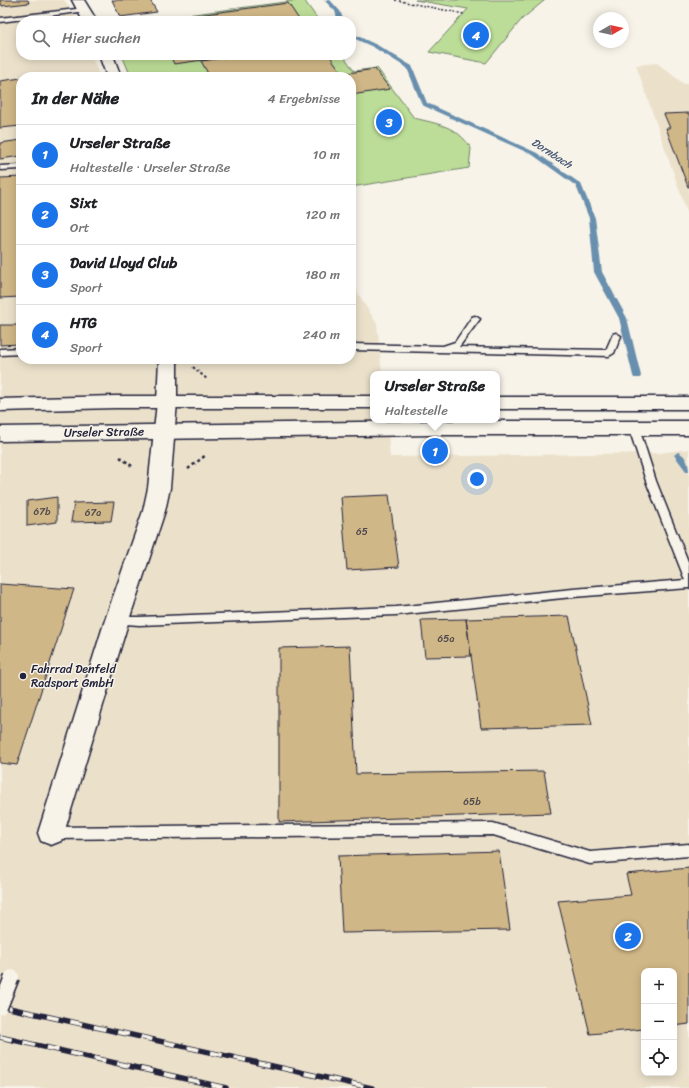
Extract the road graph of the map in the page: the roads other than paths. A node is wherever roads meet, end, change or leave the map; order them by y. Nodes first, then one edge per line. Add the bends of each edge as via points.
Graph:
1 (84, 9) edge
2 (7, 12) dead end
3 (31, 16) edge
4 (16, 18) edge
5 (0, 20) edge
6 (108, 60) edge
7 (112, 72) edge
8 (16, 167) edge
9 (0, 168) edge
10 (475, 319) dead end
11 (616, 336) dead end
12 (356, 347) edge
13 (443, 349) junction
14 (16, 351) edge
15 (0, 352) edge
16 (168, 364) edge
17 (168, 402) junction
18 (370, 402) edge
19 (500, 402) edge
20 (689, 403) edge
21 (0, 405) edge
22 (634, 428) junction
23 (689, 428) edge
24 (165, 431) junction
25 (0, 434) edge
26 (689, 578) edge
27 (689, 584) edge
28 (116, 620) junction
29 (52, 833) joint
30 (689, 850) edge
31 (12, 977) dead end
32 (0, 1007) edge

1 - 2 lane
1 - 3 lane
4 - 5 lane
6 - 7 street
8 - 9 lane
10 - 13 lane via 458,344
11 - 13 lane via 609,353
12 - 13 lane
14 - 15 lane
16 - 17 street
17 - 18 street
17 - 21 street
17 - 24 street
19 - 20 street
22 - 23 street, Urseler Straße
22 - 24 street, Urseler Straße
22 - 26 lane via 651,481
24 - 25 street, Urseler Straße
24 - 28 street via 154,511
27 - 28 lane via 396,611
28 - 29 street
29 - 30 lane via 493,829 590,858
31 - 32 lane, bridge

